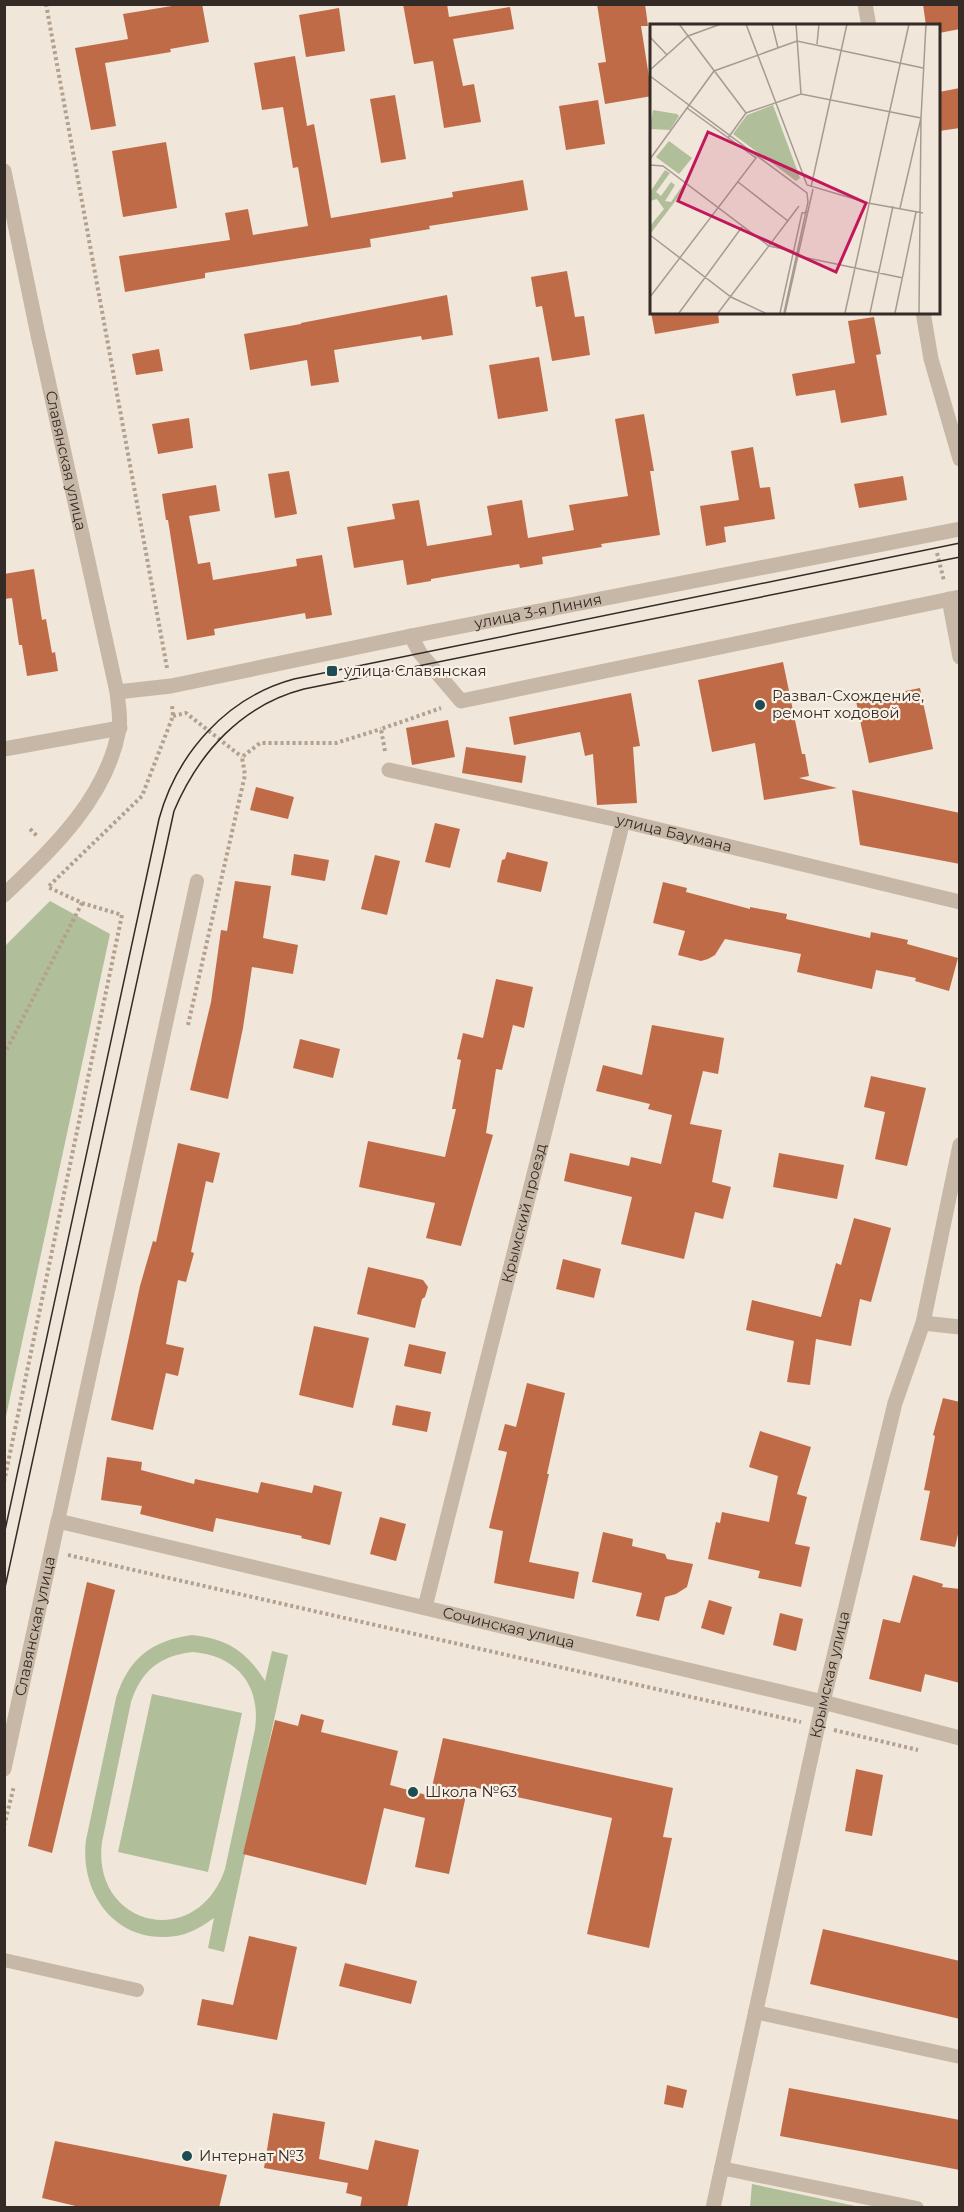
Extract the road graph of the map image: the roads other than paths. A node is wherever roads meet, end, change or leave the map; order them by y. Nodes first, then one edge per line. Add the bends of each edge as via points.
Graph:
1 (865, 4) edge
2 (868, 24) edge
3 (4, 171) edge
4 (922, 314) edge
5 (960, 459) edge
6 (960, 529) edge
7 (954, 598) edge
8 (411, 636) junction
9 (960, 657) edge
10 (117, 692) junction
11 (120, 728) junction
12 (4, 749) edge
13 (388, 770) road end
14 (623, 820) junction
15 (197, 881) dead end
16 (4, 896) edge
17 (960, 902) edge
18 (960, 1145) edge
19 (923, 1323) junction
20 (960, 1327) edge
21 (58, 1521) junction
22 (425, 1606) junction
23 (823, 1702) junction
24 (960, 1738) edge
25 (4, 1769) edge
26 (4, 1959) edge
27 (137, 1990) dead end
28 (755, 2012) junction
29 (960, 2057) edge
30 (721, 2168) junction
31 (713, 2208) edge
32 (917, 2208) edge

1 - 2 street
3 - 10 street, Славянская улица
4 - 5 street
6 - 8 street, улица 3-я Линия
7 - 8 street via 461,701 420,653
7 - 9 street
8 - 10 street, улица 3-я Линия via 171,686
10 - 11 street, Славянская улица
11 - 12 street
11 - 16 street, Славянская улица via 102,782 50,851
13 - 14 street, улица Баумана
14 - 17 street, улица Баумана
14 - 22 street, Крымский проезд
15 - 21 lane
18 - 19 street, Крымская улица
19 - 20 street
19 - 23 street, Крымская улица via 895,1403
21 - 22 street, Сочинская улица
21 - 25 street, Славянская улица
22 - 23 street, Сочинская улица
23 - 24 street, Сочинская улица
23 - 28 street, Крымская улица
26 - 27 lane
28 - 29 lane
28 - 30 street, Крымская улица
30 - 31 street, Крымская улица
30 - 32 lane

